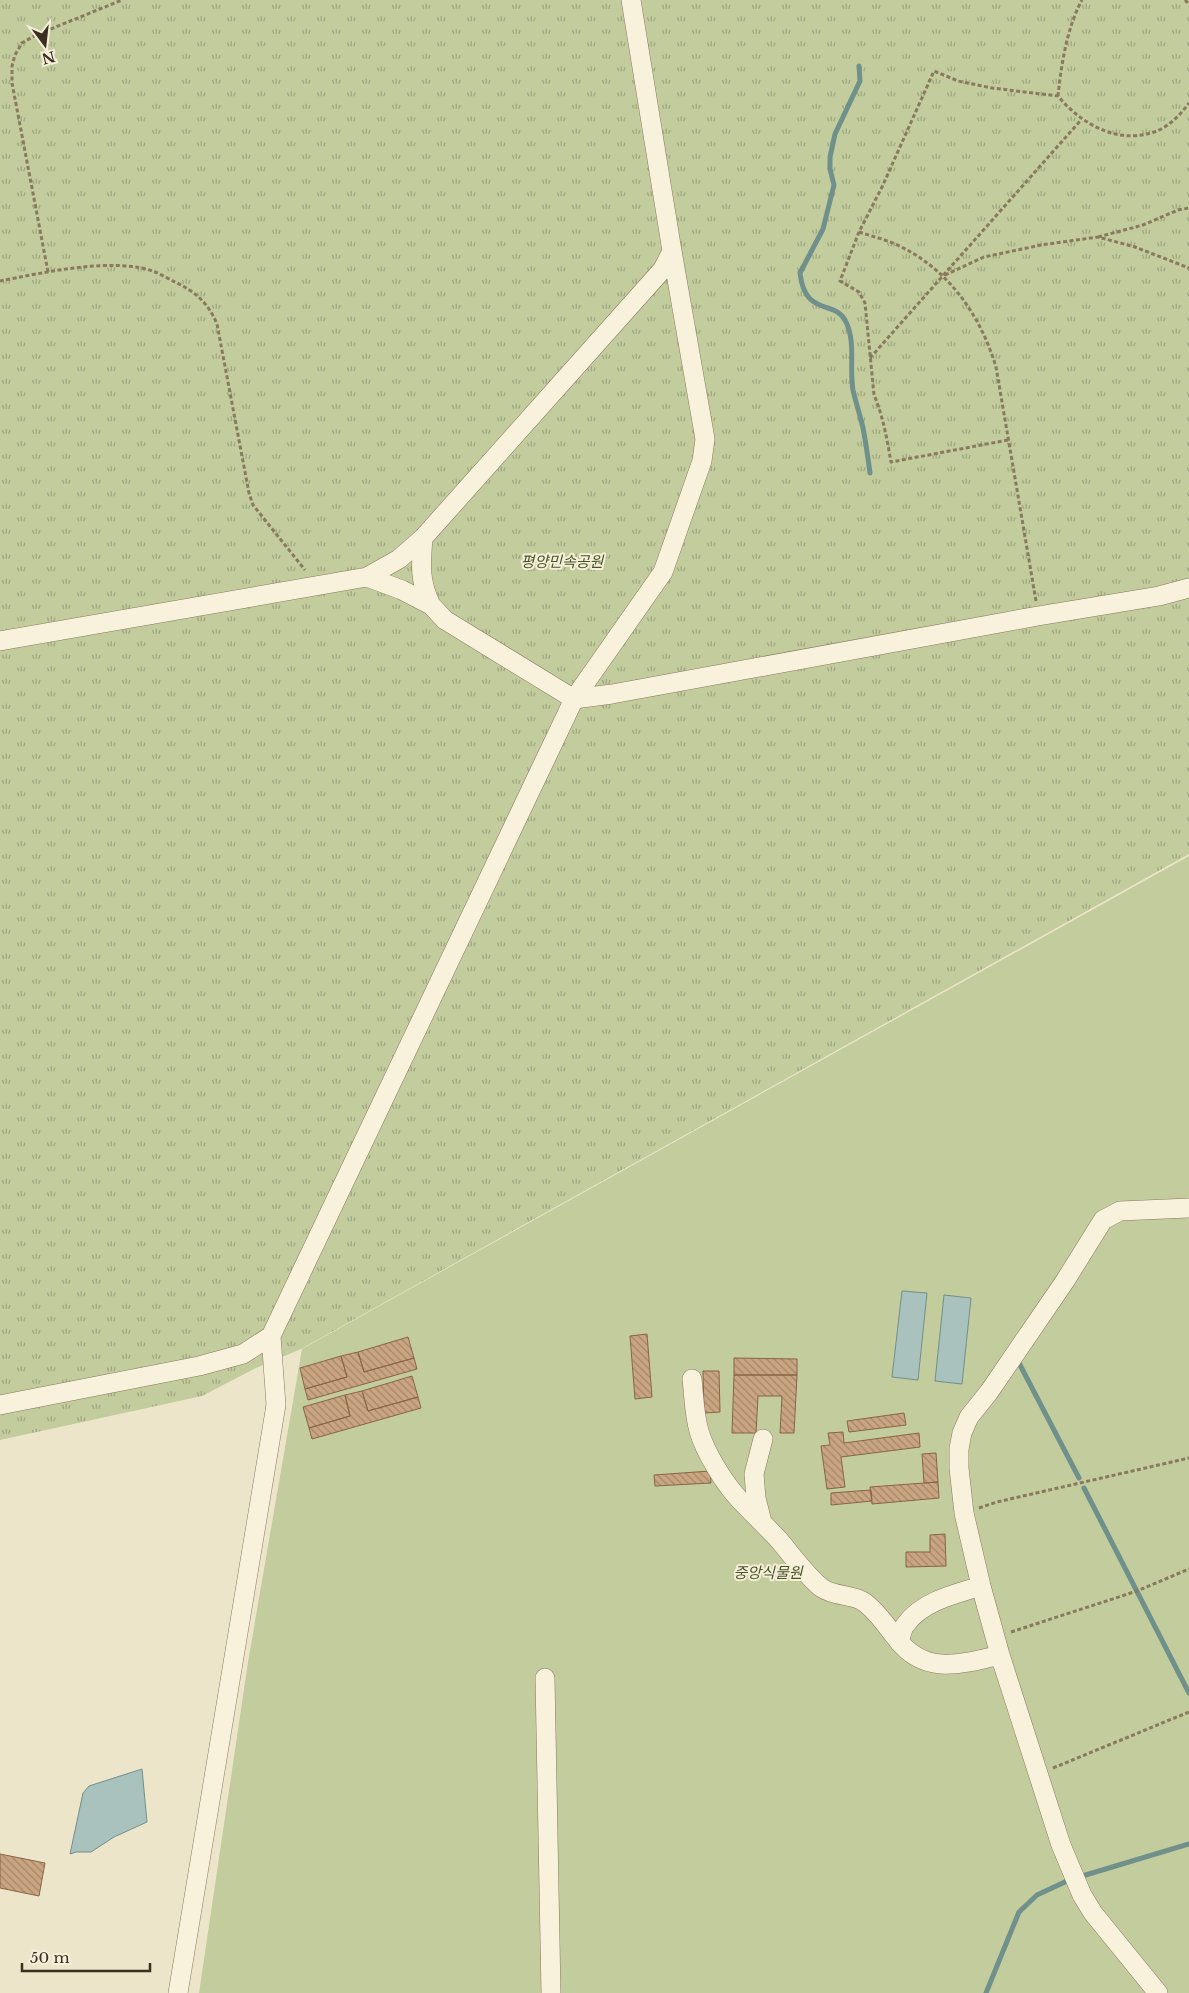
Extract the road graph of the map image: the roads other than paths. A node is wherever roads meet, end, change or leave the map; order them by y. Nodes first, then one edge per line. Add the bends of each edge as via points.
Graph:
1 (631, 0) edge
2 (672, 251) junction
3 (423, 538) junction
4 (367, 577) junction
5 (1189, 588) edge
6 (431, 605) junction
7 (0, 641) edge
8 (574, 699) junction
9 (1189, 1208) edge
10 (271, 1336) junction
11 (692, 1378) dead end
12 (0, 1405) edge
13 (763, 1439) dead end
14 (762, 1523) junction
15 (981, 1586) junction
16 (899, 1642) junction
17 (1000, 1655) junction
18 (545, 1678) dead end
19 (178, 1993) edge
20 (551, 1993) edge
21 (1158, 1993) edge

1 - 2 street
2 - 3 street via 663,268
2 - 8 street via 705,439 702,461 663,572
3 - 4 street via 399,559
3 - 6 street via 420,565 424,590
4 - 6 street
4 - 7 street
5 - 8 street via 1159,596
6 - 8 street via 444,620
8 - 10 street
9 - 15 street via 1120,1211 1103,1220 969,1417 962,1433 959,1468 964,1513
10 - 12 street via 243,1354 199,1366
10 - 19 street via 276,1405
11 - 14 street via 696,1418 703,1441 738,1498
13 - 14 street via 754,1474
14 - 16 street via 821,1587 832,1594 864,1601
15 - 16 street via 942,1598 918,1613 905,1625
15 - 17 street
16 - 17 street via 916,1658 938,1665
17 - 21 street via 1061,1845 1082,1895
18 - 20 street

